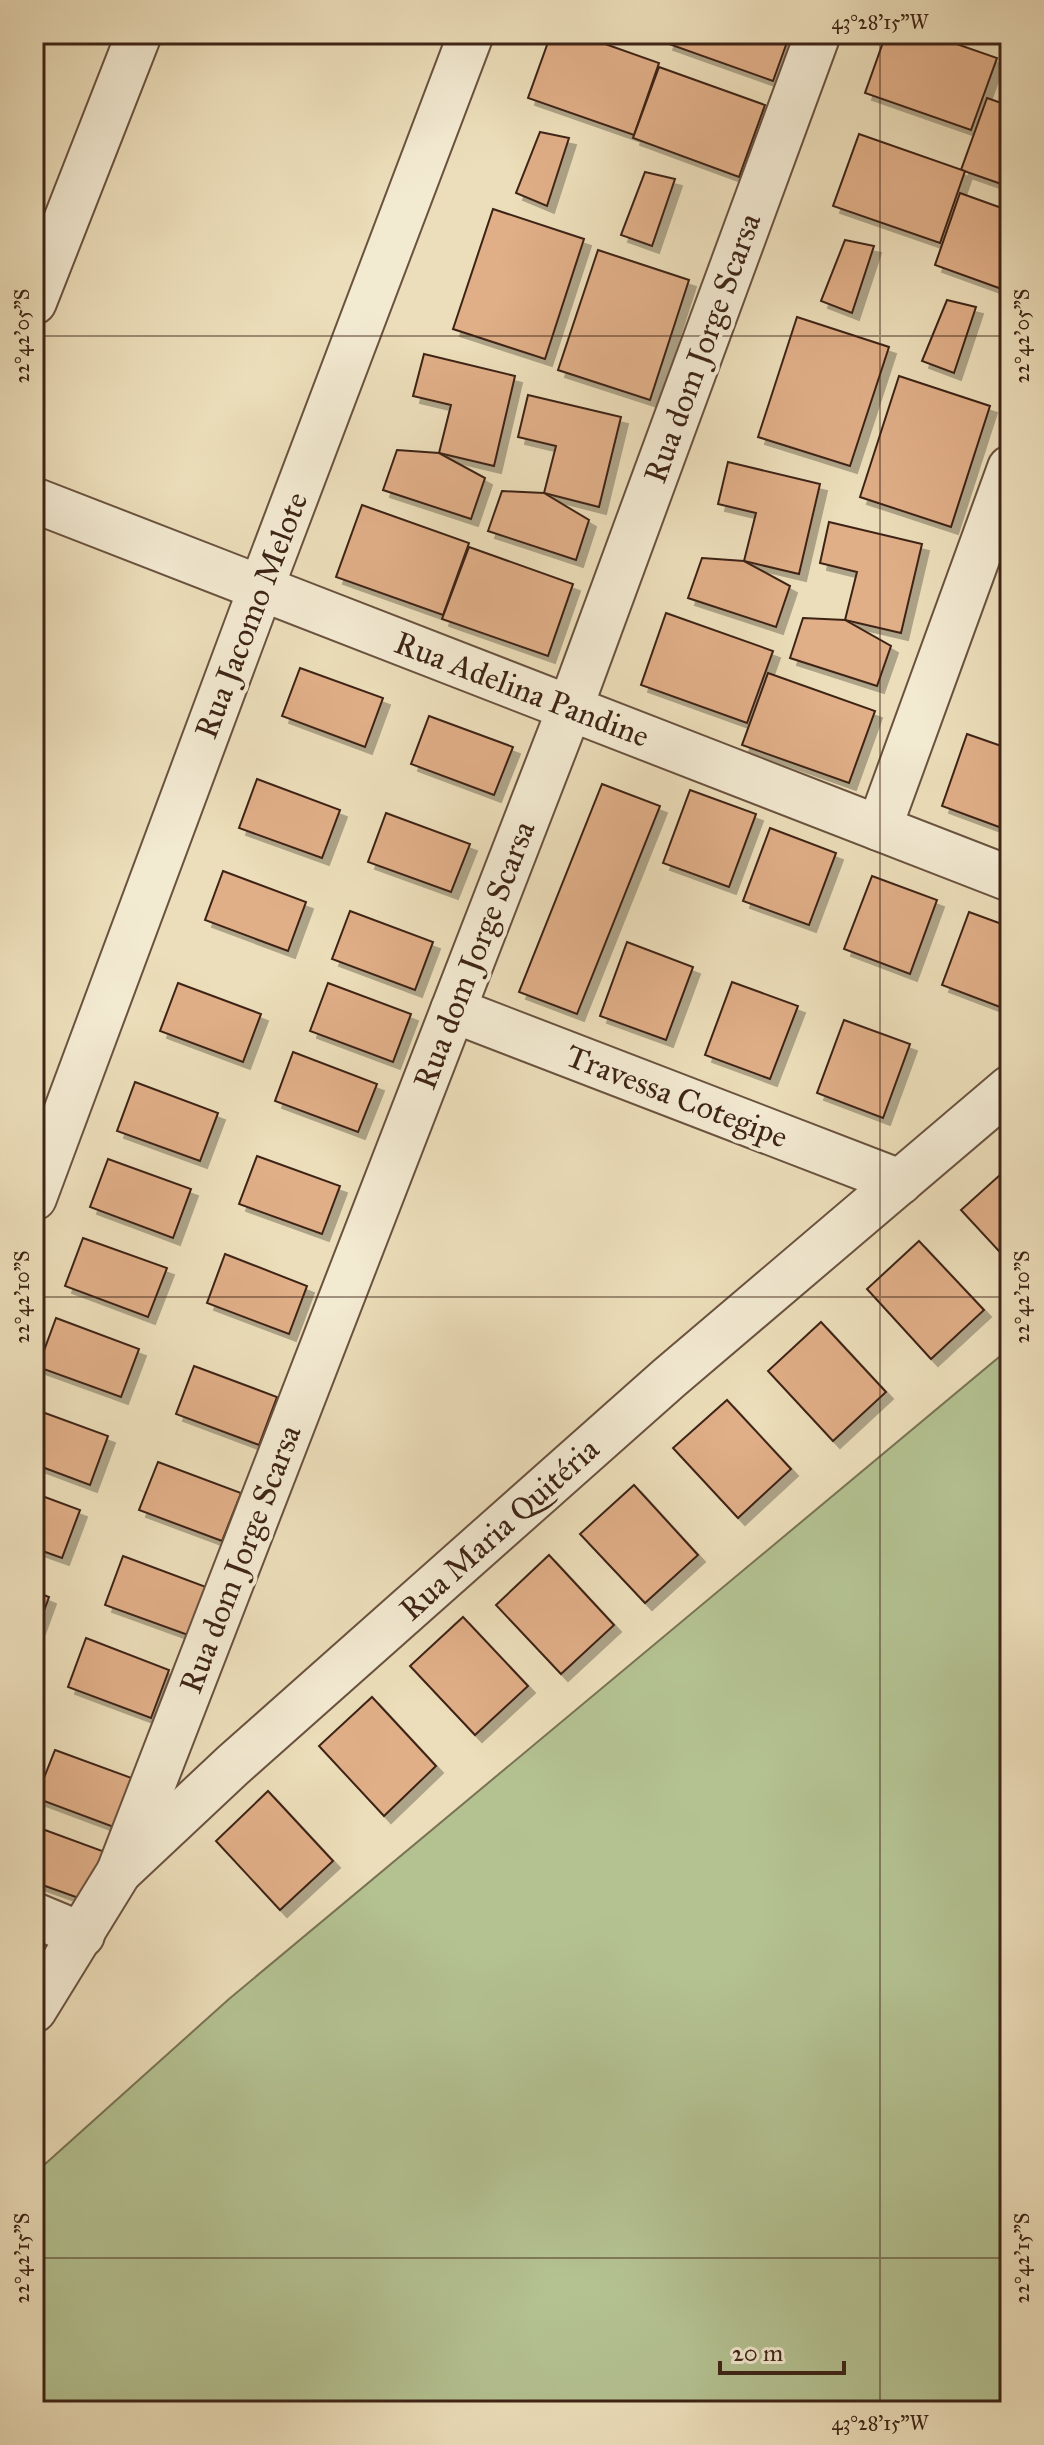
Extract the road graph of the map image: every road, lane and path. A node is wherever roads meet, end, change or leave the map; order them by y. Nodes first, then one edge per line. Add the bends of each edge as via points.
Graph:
1 (139, 34) edge
2 (471, 34) edge
3 (818, 34) edge
4 (34, 302) edge
5 (1010, 468) edge
6 (34, 500) edge
7 (261, 588) junction
8 (570, 708) junction
9 (879, 828) junction
10 (1010, 879) edge
11 (453, 1010) junction
12 (1010, 1088) edge
13 (900, 1182) junction
14 (34, 1198) edge
15 (119, 1872) junction
16 (34, 1915) edge
17 (82, 1935) junction
18 (34, 2010) edge

1 - 4 street
2 - 7 street, Rua Jacomo Melote
3 - 8 street, Rua dom Jorge Scarsa
5 - 9 street
6 - 7 street, Rua Adelina Pandine
7 - 8 street, Rua Adelina Pandine
7 - 14 street, Rua Jacomo Melote
8 - 9 street, Rua Adelina Pandine
8 - 11 street, Rua dom Jorge Scarsa
9 - 10 street, Rua Adelina Pandine
11 - 13 street, Travessa Cotegipe
11 - 15 street, Rua dom Jorge Scarsa
12 - 13 street, Rua Maria Quitéria
13 - 15 street, Rua Maria Quitéria via 669,1378
15 - 17 street, Rua Maria Quitéria
16 - 17 street
17 - 18 street, Rua Maria Quitéria

